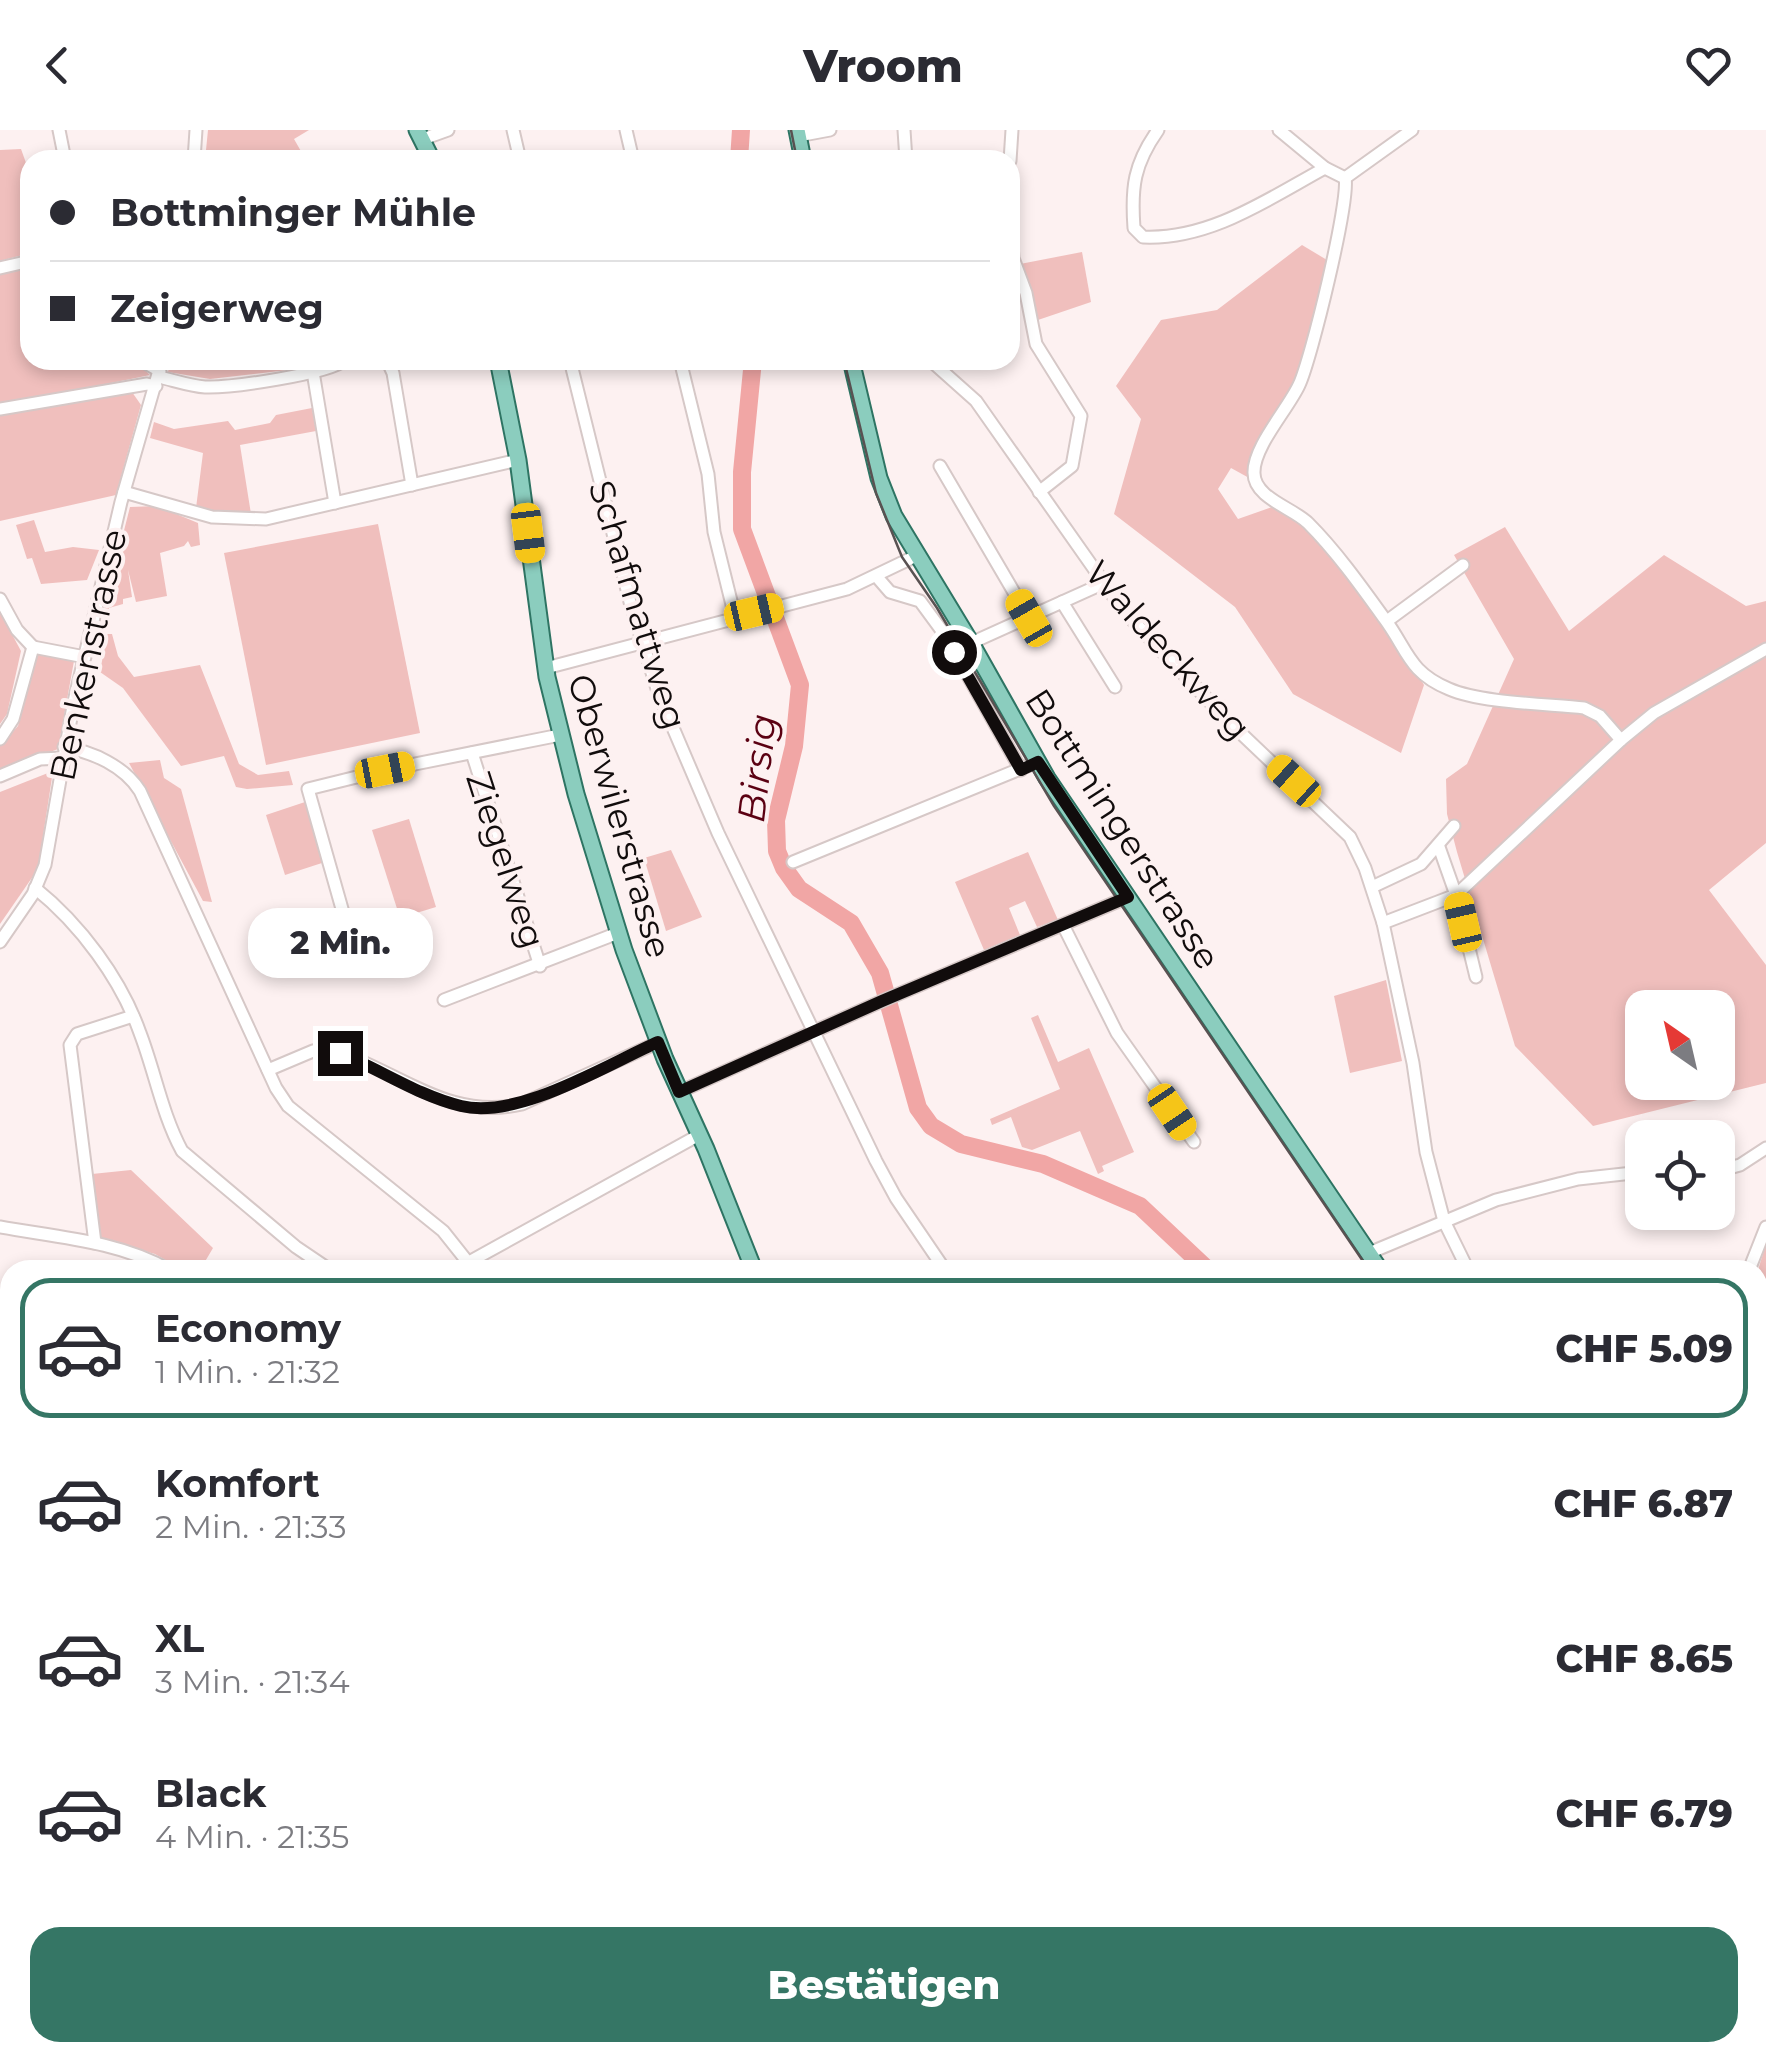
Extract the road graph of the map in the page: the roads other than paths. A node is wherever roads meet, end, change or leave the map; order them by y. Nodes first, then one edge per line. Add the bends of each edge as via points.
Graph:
1 (448, 130) edge
2 (830, 130) edge
3 (1158, 130) edge
4 (1279, 130) edge
5 (1412, 130) edge
6 (797, 133) edge
7 (420, 134) edge
8 (1324, 168) junction
9 (1345, 178) junction
10 (1020, 278) edge
11 (292, 370) edge
12 (313, 370) edge
13 (392, 370) edge
14 (500, 370) edge
15 (572, 370) edge
16 (682, 370) edge
17 (853, 370) edge
18 (948, 370) edge
19 (159, 374) edge
20 (0, 410) edge
21 (518, 460) junction
22 (940, 466) dead end
23 (412, 485) junction
24 (124, 492) junction
25 (1039, 492) junction
26 (333, 504) junction
27 (918, 555) junction
28 (1462, 565) dead end
29 (877, 576) junction
30 (1102, 584) junction
31 (0, 599) edge
32 (1062, 602) junction
33 (735, 617) junction
34 (1029, 618) junction
35 (1387, 621) junction
36 (642, 641) junction
37 (971, 643) junction
38 (32, 647) junction
39 (1766, 649) edge
40 (85, 656) junction
41 (546, 668) junction
42 (1115, 686) dead end
43 (560, 735) junction
44 (0, 739) edge
45 (1621, 740) junction
46 (63, 752) junction
47 (472, 754) junction
48 (1038, 762) junction
49 (1021, 770) junction
50 (0, 776) edge
51 (1454, 826) dead end
52 (1439, 847) junction
53 (792, 862) dead end
54 (1372, 887) junction
55 (36, 888) junction
56 (1456, 894) junction
57 (1128, 897) junction
58 (1383, 923) junction
59 (1063, 925) junction
60 (348, 930) dead end
61 (618, 934) junction
62 (0, 942) edge
63 (540, 966) junction
64 (1476, 977) dead end
65 (444, 1000) dead end
66 (134, 1016) junction
67 (814, 1032) junction
68 (658, 1042) junction
69 (268, 1070) junction
70 (679, 1092) junction
71 (699, 1135) junction
72 (1194, 1142) dead end
73 (1766, 1148) edge
74 (1735, 1167) edge
75 (1625, 1174) edge
76 (1444, 1221) junction
77 (0, 1227) edge
78 (1766, 1228) edge
79 (95, 1243) junction
80 (1369, 1253) junction
81 (152, 1260) edge
82 (317, 1260) edge
83 (467, 1260) edge
84 (482, 1260) edge
85 (750, 1260) edge
86 (938, 1260) edge
87 (1374, 1260) edge
88 (1463, 1260) edge
89 (1753, 1260) edge

1 - 7 street
2 - 6 street
3 - 8 street via 1134,181 1134,228 1143,237 1184,234 1232,219
4 - 8 street
5 - 9 street
8 - 9 street
9 - 35 street via 1300,383 1253,474 1266,494 1306,521
10 - 25 street via 1036,344 1081,416 1072,466
11 - 19 street via 206,387
12 - 26 street
13 - 23 street
14 - 21 main road, Oberwilerstrasse
15 - 36 street, Schafmattweg
16 - 33 street
17 - 27 main road, Bottmingerstrasse via 883,491
18 - 25 street, Waldeckweg
19 - 20 street via 147,384
19 - 24 street, Benkenstrasse
21 - 23 street
21 - 41 main road, Oberwilerstrasse
22 - 34 street
23 - 26 street
24 - 26 street via 212,517 266,519
24 - 40 street, Benkenstrasse
25 - 30 street, Waldeckweg
27 - 29 street
27 - 37 main road, Bottmingerstrasse
28 - 35 street
29 - 33 street
29 - 49 street, Bottmingerstrasse via 890,592 920,601
30 - 32 street
30 - 54 street, Waldeckweg via 1227,720 1350,837
31 - 38 street
32 - 34 street
32 - 42 street
33 - 36 street
34 - 37 street
35 - 45 street via 1418,673 1451,691 1584,708
36 - 41 street
36 - 67 street, Schafmattweg via 693,778
37 - 48 main road, Bottmingerstrasse
38 - 40 street
38 - 44 street
39 - 45 street via 1678,697
40 - 46 street, Benkenstrasse
41 - 43 main road, Oberwilerstrasse
43 - 47 street, Ziegelweg
43 - 61 main road, Oberwilerstrasse
45 - 56 street
46 - 50 street
46 - 55 street, Benkenstrasse
46 - 69 street via 108,762 136,784
47 - 60 street, Ziegelweg via 308,789
47 - 63 street, Ziegelweg
48 - 49 street
48 - 57 main road, Bottmingerstrasse
49 - 53 street
51 - 52 street
52 - 54 street via 1421,864
52 - 56 street
54 - 58 street, Waldeckweg
55 - 62 street, Benkenstrasse
55 - 66 street via 100,960
56 - 58 street
56 - 64 street
57 - 59 street
57 - 80 main road, Bottmingerstrasse
58 - 76 street, Waldeckweg
59 - 67 street
59 - 72 street via 1118,1033
61 - 63 street
61 - 68 main road, Oberwilerstrasse
63 - 65 street
66 - 79 street via 77,1034 70,1045
66 - 82 street via 182,1151
67 - 70 street
67 - 86 street, Schafmattweg via 888,1183
68 - 69 street via 522,1104 498,1108 463,1107 327,1049
68 - 70 main road, Oberwilerstrasse
69 - 83 street via 302,1120 442,1230
70 - 71 main road, Oberwilerstrasse
71 - 84 street
71 - 85 main road, Oberwilerstrasse
73 - 74 street
75 - 76 street via 1578,1178
76 - 80 street
76 - 88 street, Waldeckweg
77 - 79 street
78 - 89 street
79 - 81 street
80 - 87 main road, Bottmingerstrasse

